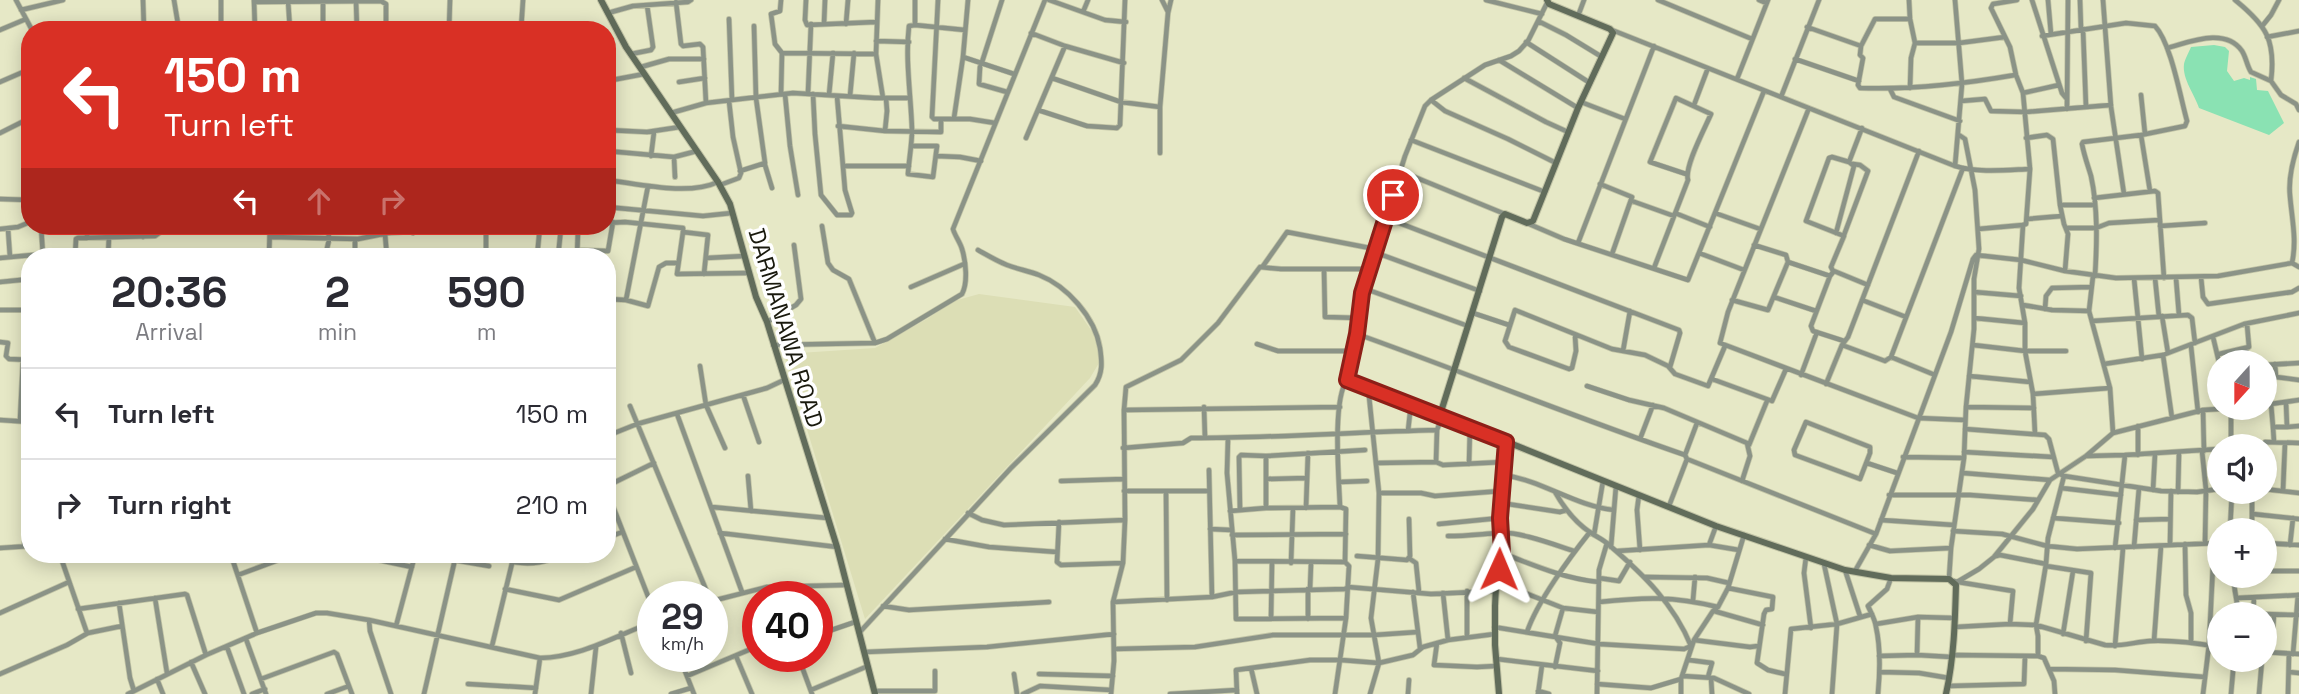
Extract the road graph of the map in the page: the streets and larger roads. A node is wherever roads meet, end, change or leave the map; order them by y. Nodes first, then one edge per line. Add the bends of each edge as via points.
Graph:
1 (16, 0) edge
2 (63, 0) edge
3 (143, 0) edge
4 (174, 0) edge
5 (220, 0) edge
6 (323, 0) edge
7 (450, 0) edge
8 (523, 0) edge
9 (601, 0) edge
10 (691, 0) edge
11 (781, 0) edge
12 (806, 0) edge
13 (825, 0) edge
14 (848, 0) edge
15 (878, 0) edge
16 (915, 0) edge
17 (938, 0) edge
18 (968, 0) edge
19 (1002, 0) edge
20 (1047, 0) edge
21 (1088, 0) edge
22 (1125, 0) edge
23 (1162, 0) edge
24 (1171, 0) edge
25 (1486, 0) edge
26 (1515, 0) edge
27 (1584, 0) edge
28 (1658, 0) edge
29 (1759, 0) edge
30 (1819, 0) edge
31 (1909, 0) edge
32 (1955, 0) edge
33 (2017, 0) edge
34 (2032, 0) edge
35 (2048, 0) edge
36 (2068, 0) edge
37 (2080, 0) edge
38 (2103, 0) edge
39 (2235, 0) edge
40 (2279, 0) edge
41 (254, 1) edge
42 (288, 1) edge
43 (356, 1) edge
44 (1547, 1) edge
45 (1767, 1) edge
46 (676, 2) junction
47 (633, 3) edge
48 (647, 5) junction
49 (1513, 7) junction
50 (21, 10) junction
51 (1083, 12) junction
52 (608, 13) junction
53 (1168, 13) junction
54 (1542, 15) junction
55 (1578, 16) junction
56 (26, 19) joint
57 (729, 19) dead end
58 (1910, 19) junction
59 (21, 21) edge
60 (21, 21) edge
61 (144, 21) edge
62 (178, 21) edge
63 (221, 21) edge
64 (255, 21) edge
65 (289, 21) edge
66 (323, 21) edge
67 (357, 21) edge
68 (386, 21) edge
69 (449, 21) edge
70 (522, 21) edge
71 (612, 21) edge
72 (1538, 21) junction
73 (876, 22) junction
74 (1126, 22) junction
75 (811, 24) junction
76 (824, 24) junction
77 (846, 24) junction
78 (915, 25) junction
79 (2263, 25) junction
80 (754, 26) dead end
81 (2106, 26) junction
82 (616, 27) edge
83 (938, 27) junction
84 (1807, 27) junction
85 (2082, 29) junction
86 (0, 30) edge
87 (965, 30) junction
88 (1612, 30) junction
89 (2069, 31) junction
90 (2299, 32) edge
91 (1031, 33) junction
92 (2050, 34) junction
93 (2042, 36) junction
94 (2005, 37) junction
95 (2267, 37) junction
96 (1752, 39) junction
97 (876, 41) junction
98 (909, 42) junction
99 (1526, 43) junction
100 (1915, 43) junction
101 (1959, 43) junction
102 (1065, 46) junction
103 (1654, 46) junction
104 (1861, 46) junction
105 (2167, 48) junction
106 (782, 53) junction
107 (811, 53) junction
108 (833, 53) junction
109 (854, 53) junction
110 (631, 54) junction
111 (876, 54) junction
112 (963, 57) junction
113 (1602, 57) junction
114 (704, 59) junction
115 (1795, 59) junction
116 (1499, 60) junction
117 (1124, 63) junction
118 (981, 65) junction
119 (641, 67) junction
120 (1708, 68) junction
121 (21, 73) edge
122 (645, 74) junction
123 (1014, 75) junction
124 (2016, 75) junction
125 (705, 78) junction
126 (1052, 78) junction
127 (1464, 78) junction
128 (616, 79) edge
129 (1737, 79) junction
130 (1859, 81) junction
131 (0, 82) edge
132 (679, 82) dead end
133 (2271, 82) junction
134 (1590, 83) junction
135 (1962, 84) junction
136 (2059, 85) junction
137 (1910, 88) junction
138 (1890, 89) junction
139 (1764, 91) junction
140 (1007, 92) junction
141 (2023, 93) junction
142 (783, 94) junction
143 (810, 94) junction
144 (2141, 94) dead end
145 (828, 95) junction
146 (837, 96) junction
147 (850, 96) junction
148 (756, 97) junction
149 (909, 97) junction
150 (1781, 97) junction
151 (884, 98) junction
152 (1431, 100) junction
153 (2067, 100) junction
154 (730, 101) junction
155 (1961, 101) junction
156 (1121, 102) junction
157 (706, 103) junction
158 (1580, 105) junction
159 (1694, 105) junction
160 (2110, 105) junction
161 (1160, 107) junction
162 (2086, 107) junction
163 (1809, 108) junction
164 (2067, 109) junction
165 (1038, 110) junction
166 (2299, 110) edge
167 (671, 113) junction
168 (2026, 113) junction
169 (954, 118) junction
170 (941, 119) junction
171 (1625, 119) junction
172 (1960, 121) junction
173 (21, 122) edge
174 (995, 123) junction
175 (838, 126) junction
176 (680, 127) junction
177 (1862, 128) junction
178 (616, 130) edge
179 (885, 131) junction
180 (912, 131) junction
181 (654, 132) junction
182 (1569, 132) junction
183 (0, 133) edge
184 (1959, 135) junction
185 (2143, 135) junction
186 (1026, 138) dead end
187 (2026, 138) junction
188 (2114, 138) junction
189 (1411, 140) junction
190 (2299, 142) edge
191 (911, 146) junction
192 (697, 151) junction
193 (1919, 151) junction
194 (616, 152) edge
195 (1160, 153) dead end
196 (651, 156) junction
197 (936, 156) junction
198 (674, 157) junction
199 (981, 161) junction
200 (1851, 163) junction
201 (1556, 164) junction
202 (765, 165) junction
203 (844, 166) junction
204 (909, 166) junction
205 (1955, 166) junction
206 (1963, 168) junction
207 (1970, 168) junction
208 (2030, 169) junction
209 (740, 171) junction
210 (1400, 171) junction
211 (1686, 174) junction
212 (675, 177) dead end
213 (616, 181) edge
214 (719, 183) junction
215 (1600, 184) junction
216 (648, 186) junction
217 (772, 188) dead end
218 (2150, 191) junction
219 (1545, 192) junction
220 (2124, 194) junction
221 (798, 195) dead end
222 (2094, 198) junction
223 (0, 199) edge
224 (21, 200) edge
225 (1632, 201) junction
226 (2060, 205) junction
227 (2094, 205) junction
228 (616, 208) edge
229 (627, 209) junction
230 (645, 211) junction
231 (733, 212) junction
232 (1716, 213) junction
233 (1505, 214) junction
234 (1675, 215) junction
235 (2062, 216) junction
236 (1386, 218) junction
237 (2027, 219) junction
238 (616, 222) edge
239 (625, 222) junction
240 (1527, 223) junction
241 (2159, 223) junction
242 (2205, 223) dead end
243 (642, 224) junction
244 (21, 225) edge
245 (2023, 225) junction
246 (822, 226) dead end
247 (1710, 227) junction
248 (2066, 228) junction
249 (2096, 228) junction
250 (0, 229) edge
251 (8, 229) junction
252 (1760, 229) junction
253 (1978, 229) junction
254 (683, 232) junction
255 (1836, 233) junction
256 (159, 235) edge
257 (329, 235) edge
258 (379, 235) edge
259 (1844, 235) junction
260 (87, 237) joint
261 (111, 237) junction
262 (143, 237) joint
263 (271, 237) joint
264 (355, 239) junction
265 (329, 240) junction
266 (1578, 243) junction
267 (1754, 244) junction
268 (794, 245) dead end
269 (76, 248) edge
270 (109, 248) edge
271 (270, 248) edge
272 (327, 248) edge
273 (355, 248) edge
274 (978, 250) dead end
275 (1374, 250) junction
276 (1699, 253) junction
277 (1612, 254) junction
278 (1979, 254) junction
279 (745, 256) junction
280 (10, 257) junction
281 (21, 257) edge
282 (0, 258) edge
283 (706, 258) junction
284 (1490, 258) junction
285 (2021, 260) junction
286 (1788, 261) junction
287 (678, 263) junction
288 (2292, 263) junction
289 (964, 264) junction
290 (1263, 266) junction
291 (2299, 267) edge
292 (1369, 268) junction
293 (1654, 268) junction
294 (1324, 269) junction
295 (1744, 270) junction
296 (2065, 271) junction
297 (749, 273) junction
298 (704, 274) junction
299 (1832, 274) junction
300 (2094, 275) junction
301 (2201, 276) junction
302 (2175, 277) junction
303 (2134, 278) junction
304 (2155, 278) junction
305 (2164, 278) junction
306 (21, 280) edge
307 (0, 282) edge
308 (1868, 285) junction
309 (911, 287) dead end
310 (2091, 287) junction
311 (1363, 288) junction
312 (2299, 288) edge
313 (1480, 291) junction
314 (1974, 292) junction
315 (2021, 296) junction
316 (1774, 297) junction
317 (616, 299) edge
318 (626, 300) junction
319 (1732, 300) junction
320 (1862, 300) junction
321 (2023, 304) junction
322 (2045, 309) junction
323 (0, 310) edge
324 (21, 310) edge
325 (2089, 310) junction
326 (1630, 311) junction
327 (1816, 311) junction
328 (1473, 313) junction
329 (2299, 313) edge
330 (2179, 315) junction
331 (765, 316) junction
332 (1906, 317) junction
333 (2160, 317) junction
334 (1359, 318) junction
335 (1974, 318) junction
336 (2136, 319) junction
337 (2092, 321) junction
338 (2025, 323) junction
339 (2247, 324) junction
340 (1509, 326) junction
341 (1469, 327) junction
342 (1817, 332) junction
343 (1357, 334) junction
344 (1575, 335) junction
345 (2213, 337) junction
346 (0, 342) edge
347 (875, 343) junction
348 (1843, 343) junction
349 (1257, 344) dead end
350 (2193, 344) junction
351 (774, 345) junction
352 (1973, 345) junction
353 (1725, 346) junction
354 (2246, 349) joint
355 (2218, 350) edge
356 (2241, 350) edge
357 (1353, 351) junction
358 (1623, 351) junction
359 (2025, 351) junction
360 (2066, 351) dead end
361 (2166, 354) junction
362 (1891, 357) junction
363 (21, 359) edge
364 (2142, 359) junction
365 (2299, 363) edge
366 (2104, 364) junction
367 (2277, 364) edge
368 (700, 366) dead end
369 (1670, 368) junction
370 (1455, 369) junction
371 (1786, 369) junction
372 (1801, 374) junction
373 (1935, 375) junction
374 (1969, 376) junction
375 (2277, 377) edge
376 (1712, 379) junction
377 (784, 380) junction
378 (1347, 380) junction
379 (2299, 380) edge
380 (2030, 382) junction
381 (1826, 384) junction
382 (1587, 386) dead end
383 (2110, 388) junction
384 (2033, 394) junction
385 (743, 395) junction
386 (1369, 396) dead end
387 (2299, 400) edge
388 (1767, 401) junction
389 (2286, 402) junction
390 (2277, 403) edge
391 (1411, 404) junction
392 (706, 405) junction
393 (1653, 405) junction
394 (630, 406) dead end
395 (1204, 407) junction
396 (1340, 407) junction
397 (1966, 407) junction
398 (2034, 408) junction
399 (1124, 410) junction
400 (2207, 410) edge
401 (2200, 411) junction
402 (21, 412) edge
403 (677, 414) junction
404 (1441, 416) junction
405 (1918, 418) junction
406 (2172, 418) junction
407 (0, 419) edge
408 (1965, 420) junction
409 (2273, 420) edge
410 (20, 421) joint
411 (1697, 423) junction
412 (637, 424) junction
413 (2138, 426) junction
414 (2299, 426) edge
415 (2287, 427) junction
416 (1470, 428) junction
417 (2273, 428) junction
418 (1965, 429) junction
419 (1437, 430) junction
420 (1408, 431) junction
421 (616, 432) edge
422 (1372, 432) junction
423 (1338, 433) junction
424 (2113, 433) junction
425 (2035, 434) junction
426 (2273, 434) edge
427 (1205, 438) junction
428 (1228, 438) junction
429 (1640, 439) junction
430 (760, 442) dead end
431 (1506, 442) junction
432 (2277, 442) edge
433 (2285, 443) junction
434 (2299, 443) edge
435 (1749, 445) junction
436 (1124, 448) junction
437 (724, 449) dead end
438 (1364, 450) dead end
439 (2207, 450) edge
440 (2203, 451) junction
441 (1336, 452) junction
442 (1308, 453) junction
443 (2179, 453) junction
444 (2155, 454) junction
445 (1964, 455) junction
446 (2125, 455) junction
447 (2138, 455) junction
448 (1266, 456) junction
449 (2086, 456) junction
450 (1686, 457) junction
451 (1903, 457) junction
452 (2053, 457) junction
453 (1436, 462) junction
454 (1503, 462) junction
455 (654, 463) junction
456 (1376, 463) junction
457 (1867, 463) junction
458 (1469, 464) junction
459 (1209, 470) dead end
460 (1963, 472) junction
461 (1897, 473) junction
462 (2061, 474) junction
463 (1503, 475) junction
464 (748, 476) dead end
465 (1307, 478) junction
466 (1124, 479) junction
467 (1266, 479) junction
468 (1603, 480) junction
469 (2050, 480) junction
470 (1060, 481) dead end
471 (1367, 481) dead end
472 (1742, 481) junction
473 (1339, 482) junction
474 (616, 484) edge
475 (1616, 485) junction
476 (2122, 485) junction
477 (2061, 488) junction
478 (2138, 488) junction
479 (2153, 490) junction
480 (2206, 490) junction
481 (2277, 490) edge
482 (1124, 491) junction
483 (1166, 491) junction
484 (1209, 491) junction
485 (1501, 491) junction
486 (2171, 491) junction
487 (2283, 491) junction
488 (1555, 492) junction
489 (2178, 492) junction
490 (1380, 493) junction
491 (2299, 493) edge
492 (1640, 494) junction
493 (1889, 495) junction
494 (1959, 495) junction
495 (2121, 495) junction
496 (2038, 500) junction
497 (1501, 503) junction
498 (2253, 504) edge
499 (1669, 506) junction
500 (712, 507) junction
501 (1340, 507) junction
502 (1266, 508) junction
503 (1293, 508) junction
504 (1306, 508) junction
505 (1599, 509) junction
506 (1240, 510) junction
507 (1566, 510) junction
508 (1614, 510) junction
509 (751, 511) junction
510 (1230, 511) junction
511 (968, 513) junction
512 (2253, 514) junction
513 (616, 515) edge
514 (827, 518) junction
515 (1500, 518) junction
516 (2053, 518) junction
517 (2253, 518) edge
518 (1409, 519) dead end
519 (2170, 519) junction
520 (2296, 519) edge
521 (1125, 520) junction
522 (1881, 520) junction
523 (2136, 520) junction
524 (1059, 522) junction
525 (2119, 523) junction
526 (1439, 524) dead end
527 (1954, 524) junction
528 (1716, 526) junction
529 (1210, 529) junction
530 (1953, 531) junction
531 (1232, 532) junction
532 (1500, 532) junction
533 (622, 533) junction
534 (720, 533) junction
535 (1293, 534) junction
536 (1346, 534) junction
537 (1592, 534) junction
538 (1876, 534) junction
539 (616, 535) edge
540 (1744, 535) junction
541 (1448, 536) dead end
542 (2011, 536) junction
543 (945, 539) junction
544 (2205, 543) joint
545 (2185, 544) junction
546 (2277, 544) edge
547 (1709, 545) junction
548 (1870, 545) junction
549 (2170, 545) junction
550 (2290, 545) junction
551 (2299, 545) edge
552 (21, 546) edge
553 (2047, 546) junction
554 (2161, 546) junction
555 (837, 547) junction
556 (1612, 547) junction
557 (2134, 547) junction
558 (0, 548) edge
559 (1951, 548) junction
560 (2115, 548) junction
561 (2123, 548) junction
562 (1640, 550) junction
563 (1739, 550) junction
564 (1574, 551) junction
565 (1058, 552) junction
566 (1502, 553) junction
567 (1357, 556) dead end
568 (1806, 557) junction
569 (1994, 557) junction
570 (1378, 559) junction
571 (1409, 559) junction
572 (1235, 561) junction
573 (1272, 562) junction
574 (1346, 562) junction
575 (1630, 562) junction
576 (63, 563) edge
577 (234, 563) edge
578 (268, 563) edge
579 (393, 563) edge
580 (413, 563) edge
581 (454, 563) edge
582 (476, 563) edge
583 (513, 563) edge
584 (524, 563) edge
585 (545, 563) edge
586 (1123, 563) junction
587 (1291, 563) junction
588 (1824, 563) junction
589 (1311, 564) junction
590 (2046, 565) junction
591 (489, 566) dead end
592 (412, 567) junction
593 (636, 567) junction
594 (1845, 570) junction
595 (2073, 571) junction
596 (2277, 571) edge
597 (2299, 571) edge
598 (1855, 572) junction
599 (1561, 573) junction
600 (238, 575) junction
601 (1644, 577) junction
602 (1695, 577) junction
603 (1891, 578) junction
604 (1599, 580) junction
605 (642, 581) edge
606 (702, 581) edge
607 (1953, 581) junction
608 (69, 582) junction
609 (833, 585) edge
610 (846, 585) junction
611 (1728, 585) junction
612 (1348, 587) junction
613 (1376, 588) junction
614 (1496, 588) junction
615 (2233, 588) edge
616 (505, 589) junction
617 (1309, 589) junction
618 (1271, 591) junction
619 (1467, 591) junction
620 (742, 592) joint
621 (1236, 592) junction
622 (1416, 592) junction
623 (1443, 593) junction
624 (2299, 595) edge
625 (728, 596) edge
626 (1212, 597) junction
627 (1663, 597) junction
628 (2237, 597) junction
629 (155, 598) junction
630 (2254, 598) junction
631 (1167, 600) junction
632 (1693, 600) junction
633 (1543, 601) junction
634 (1049, 602) dead end
635 (1113, 602) junction
636 (1599, 602) junction
637 (2237, 602) edge
638 (2254, 602) edge
639 (119, 603) junction
640 (882, 606) junction
641 (1718, 607) junction
642 (1563, 608) junction
643 (78, 609) junction
644 (1713, 611) junction
645 (1598, 612) junction
646 (0, 613) edge
647 (1872, 614) junction
648 (2277, 615) edge
649 (2298, 615) edge
650 (1860, 616) junction
651 (1918, 617) junction
652 (1346, 618) junction
653 (1955, 618) junction
654 (1271, 619) junction
655 (1308, 619) junction
656 (369, 620) junction
657 (855, 622) junction
658 (1837, 624) junction
659 (1876, 624) junction
660 (2010, 624) junction
661 (1763, 625) junction
662 (2036, 625) junction
663 (122, 626) junction
664 (396, 626) junction
665 (1955, 627) junction
666 (637, 628) edge
667 (1811, 628) junction
668 (833, 630) edge
669 (1494, 630) junction
670 (1418, 632) junction
671 (1527, 632) junction
672 (257, 633) junction
673 (88, 634) junction
674 (436, 634) junction
675 (621, 634) junction
676 (858, 634) junction
677 (1114, 634) junction
678 (1344, 634) junction
679 (2063, 634) junction
680 (1374, 635) junction
681 (1555, 636) junction
682 (1468, 638) junction
683 (246, 639) junction
684 (1448, 640) junction
685 (1694, 640) junction
686 (2086, 641) junction
687 (2154, 641) junction
688 (1437, 643) junction
689 (2191, 643) junction
690 (1599, 645) junction
691 (2207, 645) edge
692 (492, 646) junction
693 (1691, 646) junction
694 (1758, 646) junction
695 (2115, 646) junction
696 (227, 647) junction
697 (596, 647) junction
698 (1114, 649) junction
699 (1421, 649) junction
700 (865, 652) junction
701 (742, 653) edge
702 (1917, 654) junction
703 (2294, 654) edge
704 (206, 655) junction
705 (736, 656) junction
706 (1879, 656) junction
707 (1953, 656) junction
708 (2038, 656) junction
709 (2025, 657) junction
710 (540, 658) junction
711 (1341, 660) junction
712 (1689, 660) junction
713 (191, 662) junction
714 (1496, 662) junction
715 (1379, 663) junction
716 (2207, 664) edge
717 (869, 666) junction
718 (1542, 666) junction
719 (1555, 667) junction
720 (1251, 668) junction
721 (2049, 669) junction
722 (935, 671) dead end
723 (1598, 671) junction
724 (685, 672) edge
725 (804, 672) edge
726 (1880, 672) junction
727 (2233, 672) edge
728 (2261, 672) edge
729 (2288, 672) junction
730 (167, 673) junction
731 (631, 673) dead end
732 (2299, 673) edge
733 (0, 674) edge
734 (1014, 674) dead end
735 (1039, 674) dead end
736 (1785, 674) junction
737 (687, 676) junction
738 (1113, 676) junction
739 (1682, 677) junction
740 (1709, 677) junction
741 (2205, 677) junction
742 (261, 678) junction
743 (157, 679) junction
744 (1409, 680) dead end
745 (1949, 682) junction
746 (468, 684) dead end
747 (1597, 684) junction
748 (349, 686) junction
749 (691, 688) junction
750 (265, 691) edge
751 (536, 691) edge
752 (1630, 691) edge
753 (812, 692) edge
754 (1111, 692) edge
755 (1237, 692) edge
756 (131, 693) edge
757 (875, 693) edge
758 (1538, 693) edge
759 (163, 694) edge
760 (205, 694) edge
761 (244, 694) edge
762 (252, 694) edge
763 (327, 694) edge
764 (352, 694) edge
765 (391, 694) edge
766 (424, 694) edge
767 (591, 694) edge
768 (671, 694) edge
769 (694, 694) edge
770 (752, 694) edge
771 (1017, 694) edge
772 (1023, 694) edge
773 (1170, 694) edge
774 (1257, 694) edge
775 (1335, 694) edge
776 (1370, 694) edge
777 (1408, 694) edge
778 (1499, 694) edge
779 (1549, 694) edge
780 (1597, 694) edge
781 (1681, 694) edge
782 (1712, 694) edge
783 (1749, 694) edge
784 (1785, 694) edge
785 (1832, 694) edge
786 (1878, 694) edge
787 (1886, 694) edge
788 (1946, 694) edge
789 (2055, 694) edge
790 (2203, 694) edge
791 (2231, 694) edge
792 (2259, 694) edge
793 (2288, 694) edge

1 - 50 street
2 - 50 street
3 - 61 street
4 - 62 street
5 - 63 street
6 - 42 street
6 - 43 street
6 - 66 street
7 - 69 street
8 - 70 street
9 - 52 street, DARMANAWA ROAD
10 - 46 street
11 - 106 street via 780,11 771,14 775,44
12 - 75 street via 805,20
13 - 76 street
14 - 77 street
15 - 73 street
16 - 78 street
17 - 83 street
18 - 87 street
19 - 118 street
20 - 51 street
20 - 91 street
21 - 51 street
22 - 74 street
23 - 53 street
24 - 53 street
25 - 49 street
26 - 49 street
27 - 55 street
28 - 96 street
29 - 45 street
30 - 84 street
31 - 58 street
32 - 101 street
33 - 94 street via 1992,6
34 - 93 street
35 - 92 street
36 - 89 street
37 - 85 street
38 - 81 street
39 - 79 street
40 - 79 street
41 - 42 street
41 - 64 street
42 - 65 street
43 - 67 street
43 - 68 street via 384,2
44 - 54 street
44 - 55 street
45 - 96 street
46 - 48 street
46 - 114 street via 681,44 702,45
47 - 48 street
47 - 52 street
48 - 110 street via 653,47
49 - 54 street
50 - 56 street
51 - 74 street
52 - 71 street, DARMANAWA ROAD
53 - 161 street
54 - 72 street
55 - 88 street
56 - 59 street
57 - 154 street
58 - 100 street
58 - 104 street via 1875,19
60 - 86 street
72 - 99 street
72 - 113 street
73 - 77 street
73 - 97 street
74 - 117 street
75 - 76 street
75 - 107 street
76 - 77 street
78 - 83 street
78 - 98 street via 909,26
79 - 95 street
80 - 148 street
81 - 85 street
81 - 105 street via 2155,26
81 - 160 street
82 - 110 street, DARMANAWA ROAD
83 - 87 street
83 - 170 street via 932,117
84 - 104 street
84 - 115 street
85 - 89 street
85 - 162 street
87 - 112 street
88 - 103 street
88 - 113 street
89 - 92 street
89 - 153 street
90 - 95 street
91 - 102 street
91 - 123 street
92 - 93 street
93 - 136 street
94 - 101 street
94 - 124 street
95 - 133 street
96 - 129 street
97 - 98 street
97 - 111 street
98 - 149 street
99 - 116 street
99 - 134 street
100 - 101 street
100 - 137 street
101 - 135 street
102 - 117 street
102 - 126 street
103 - 120 street
103 - 171 street
104 - 130 street
105 - 133 street via 2222,38 2242,51 2251,72
105 - 185 street via 2187,124
106 - 107 street
106 - 142 street
107 - 108 street
107 - 143 street
108 - 109 street
108 - 145 street
109 - 111 street
109 - 147 street
110 - 119 street, DARMANAWA ROAD
111 - 151 street
112 - 118 street
112 - 169 street
113 - 134 street
114 - 119 street via 669,59
114 - 125 street
115 - 130 street
115 - 150 street
116 - 127 street
116 - 158 street
117 - 156 street
118 - 123 street
118 - 140 street via 979,83
119 - 122 street, DARMANAWA ROAD
120 - 129 street
120 - 159 street
121 - 131 street
122 - 128 street
122 - 167 street, DARMANAWA ROAD
123 - 140 street
124 - 135 street
124 - 141 street
125 - 132 street
125 - 157 street
126 - 156 street
126 - 165 street
127 - 152 street
127 - 182 street
129 - 139 street
130 - 138 street via 1860,88
133 - 166 street
134 - 158 street
135 - 137 street
135 - 155 street
136 - 141 street
136 - 153 street
137 - 138 street
138 - 172 street via 1894,97
139 - 150 street
139 - 232 street
140 - 174 street
141 - 168 street
142 - 143 street
142 - 148 street
142 - 221 street
143 - 145 street
143 - 203 street via 821,195 842,217 852,212
144 - 185 street
145 - 146 street
146 - 147 street
146 - 175 street
147 - 151 street
148 - 154 street
148 - 202 street
149 - 151 street
149 - 180 street
150 - 163 street
151 - 179 street
152 - 189 street
152 - 201 street
153 - 164 street
154 - 157 street
154 - 209 street
155 - 168 street via 1985,99 1991,111
155 - 172 street
156 - 161 street
156 - 165 street via 1117,128 1087,126
157 - 167 street
158 - 171 street
158 - 182 street
159 - 211 street via 1711,114
159 - 211 street via 1676,99 1650,162
160 - 162 street
160 - 188 street
161 - 195 street
162 - 164 street
163 - 177 street
163 - 252 street
164 - 168 street
165 - 186 street
167 - 176 street, DARMANAWA ROAD
168 - 187 street
169 - 170 street
169 - 174 street
170 - 180 street via 941,132
171 - 215 street
172 - 184 street
173 - 183 street
174 - 199 street
175 - 179 street
175 - 203 street
176 - 181 street
176 - 192 street, DARMANAWA ROAD
177 - 193 street
177 - 200 street
178 - 181 street
179 - 180 street
180 - 191 street
181 - 196 street
182 - 201 street
184 - 205 street
184 - 207 street via 1965,139
185 - 188 street
185 - 218 street
187 - 208 street
187 - 226 street via 2047,135 2053,139
188 - 220 street
188 - 222 street via 2082,144
189 - 210 street
189 - 219 street
190 - 288 street via 2290,174 2295,235
191 - 197 street via 936,145
191 - 204 street
192 - 198 street
192 - 214 street, DARMANAWA ROAD
193 - 205 street
193 - 308 street
194 - 196 street
196 - 198 street
197 - 199 street
197 - 204 street via 933,177 909,175
198 - 212 street
199 - 289 street via 953,229
200 - 255 street
200 - 255 street via 1830,157 1806,218 1808,223
200 - 259 street via 1868,171
201 - 219 street
202 - 209 street
202 - 217 street
203 - 204 street
205 - 206 street
206 - 207 street
206 - 332 street
207 - 208 street
207 - 253 street
208 - 237 street
209 - 214 street via 740,178
210 - 233 street
210 - 236 street
211 - 234 street
213 - 216 street
214 - 216 street via 696,188
214 - 231 street, DARMANAWA ROAD
215 - 225 street
215 - 266 street
216 - 230 street
218 - 220 street
218 - 241 street via 2158,192
219 - 240 street via 1533,221
220 - 222 street
222 - 227 street
223 - 224 street
225 - 234 street
225 - 277 street
226 - 227 street
226 - 235 street
227 - 249 street
228 - 229 street
229 - 230 street
229 - 239 street
230 - 231 street via 704,216
230 - 243 street
231 - 279 street, DARMANAWA ROAD
232 - 247 street
232 - 252 street
233 - 240 street
233 - 284 street
234 - 247 street
234 - 293 street
235 - 237 street
235 - 248 street
236 - 275 street
236 - 284 street
237 - 245 street
238 - 239 street
239 - 243 street
240 - 266 street
241 - 242 street
241 - 249 street via 2109,223
241 - 305 street
243 - 254 street via 683,228
243 - 318 street
244 - 251 street
245 - 253 street
245 - 285 street
246 - 347 street via 828,263 849,279
247 - 276 street
248 - 249 street
248 - 296 street
249 - 300 street
250 - 251 street
251 - 280 street
252 - 267 street
253 - 278 street
254 - 283 street via 708,235
254 - 287 street
255 - 259 street
256 - 262 street
257 - 265 street
258 - 264 street
259 - 299 street
260 - 261 street
260 - 269 street via 76,239
261 - 262 street
261 - 270 street
263 - 265 street
263 - 271 street
264 - 265 street
264 - 273 street
265 - 272 street
266 - 277 street
267 - 286 street via 1786,255
267 - 295 street
268 - 331 street via 801,299
274 - 511 street via 1040,275 1078,304 1096,332 1102,368 1095,385
275 - 290 street via 1287,232
275 - 292 street
275 - 313 street
276 - 293 street via 1688,280
276 - 295 street
277 - 293 street
278 - 285 street
278 - 314 street
278 - 373 street via 1973,259
279 - 283 street
279 - 297 street, DARMANAWA ROAD
280 - 281 street
280 - 282 street
283 - 298 street
284 - 313 street
284 - 326 street
285 - 296 street
285 - 315 street
286 - 299 street
286 - 316 street
287 - 298 street via 677,274
287 - 318 street via 659,267 648,306
288 - 291 street
288 - 301 street
289 - 309 street
289 - 347 street via 966,287 962,294
290 - 294 street
290 - 399 street via 1181,359 1126,387
292 - 294 street
292 - 311 street
294 - 334 street via 1325,317
295 - 319 street
296 - 300 street
297 - 298 street
297 - 331 street, DARMANAWA ROAD
299 - 308 street
299 - 327 street
300 - 303 street
300 - 310 street
301 - 302 street
301 - 312 street via 2208,304
302 - 305 street
302 - 330 street
303 - 304 street
303 - 336 street
304 - 305 street
304 - 333 street
306 - 307 street
308 - 320 street
310 - 322 street via 2052,288
310 - 325 street
311 - 334 street
311 - 341 street
313 - 328 street
314 - 315 street
314 - 335 street
315 - 321 street
316 - 319 street via 1766,310
316 - 327 street
317 - 318 street
319 - 353 street via 1719,340
320 - 332 street
320 - 348 street
321 - 322 street
321 - 338 street
322 - 325 street
323 - 324 street
325 - 337 street
326 - 358 street
326 - 369 street via 1680,331
327 - 342 street via 1811,326
328 - 340 street
328 - 341 street
329 - 339 street
330 - 333 street
330 - 350 street via 2192,318
331 - 351 street, DARMANAWA ROAD
332 - 362 street
333 - 336 street
333 - 361 street
334 - 343 street
335 - 338 street
335 - 352 street
336 - 337 street
336 - 364 street
337 - 366 street
338 - 359 street
339 - 345 street
339 - 354 street via 2250,345
340 - 344 street via 1515,310
340 - 344 street via 1506,345 1569,369 1576,351
341 - 370 street
342 - 348 street
342 - 372 street
343 - 357 street
343 - 370 street
344 - 358 street
345 - 350 street
345 - 355 street
346 - 363 street via 7,342 7,358
347 - 351 street
348 - 362 street via 1885,361
348 - 381 street
349 - 357 street via 1279,351
350 - 361 street
350 - 401 street
351 - 377 street, DARMANAWA ROAD
352 - 359 street
352 - 374 street
353 - 371 street
353 - 376 street
354 - 356 street
357 - 378 street
358 - 369 street via 1645,355
359 - 360 street
359 - 380 street
361 - 364 street
361 - 406 street
362 - 373 street
364 - 366 street
365 - 367 street
366 - 383 street
368 - 392 street
369 - 376 street via 1707,386
370 - 404 street
370 - 429 street
371 - 372 street
371 - 388 street via 1774,399
372 - 381 street
373 - 405 street
374 - 380 street
374 - 397 street
375 - 379 street
376 - 388 street
377 - 385 street
377 - 514 street, DARMANAWA ROAD
378 - 391 street
378 - 396 street
380 - 384 street
381 - 405 street
382 - 393 street
383 - 384 street
383 - 424 street
384 - 398 street
385 - 392 street
385 - 430 street
386 - 422 street
387 - 389 street
388 - 435 street
389 - 390 street
389 - 415 street
391 - 404 street
391 - 420 street
392 - 403 street
392 - 437 street
393 - 411 street
393 - 429 street
394 - 412 street
395 - 396 street
395 - 399 street
395 - 427 street
396 - 423 street
397 - 398 street
397 - 408 street
398 - 425 street
399 - 436 street
400 - 401 street
401 - 406 street
401 - 440 street
402 - 410 street
403 - 412 street
403 - 500 street
404 - 416 street
404 - 419 street
405 - 408 street
405 - 451 street
406 - 413 street
407 - 410 street
408 - 418 street
409 - 417 street
411 - 435 street
411 - 450 street
412 - 421 street
412 - 455 street
413 - 424 street
413 - 447 street
414 - 415 street
415 - 417 street
416 - 431 street
416 - 458 street
417 - 426 street
418 - 425 street
418 - 445 street
419 - 420 street
419 - 453 street
420 - 422 street
422 - 423 street
422 - 456 street
423 - 428 street
423 - 441 street
424 - 449 street
425 - 452 street via 2047,436
427 - 428 street
427 - 436 street
428 - 510 street
429 - 450 street
431 - 454 street
431 - 468 street
432 - 433 street
433 - 434 street
433 - 487 street
435 - 472 street
436 - 466 street
438 - 441 street
439 - 440 street
440 - 443 street
440 - 480 street
441 - 442 street
441 - 473 street
442 - 448 street
442 - 465 street
443 - 444 street
443 - 489 street
444 - 447 street
444 - 479 street
445 - 451 street
445 - 452 street
445 - 460 street
446 - 447 street
446 - 449 street
446 - 476 street
448 - 467 street
448 - 506 street via 1239,457
449 - 462 street
450 - 472 street
450 - 499 street
451 - 461 street
452 - 462 street
453 - 456 street
453 - 458 street
454 - 458 street
454 - 463 street
455 - 474 street
455 - 606 street
456 - 490 street
457 - 457 street via 1857,480 1793,452 1807,422 1870,447
457 - 461 street
459 - 484 street
460 - 469 street
460 - 494 street
461 - 493 street
462 - 469 street
462 - 476 street
462 - 477 street
463 - 485 street
463 - 488 street
464 - 509 street
465 - 467 street
465 - 504 street
466 - 470 street
466 - 482 street
467 - 502 street
468 - 475 street
468 - 505 street
469 - 496 street
471 - 473 street
472 - 538 street
473 - 501 street
475 - 492 street
475 - 508 street
476 - 478 street
476 - 495 street
477 - 495 street
477 - 516 street
478 - 479 street
478 - 523 street
479 - 486 street
480 - 489 street
480 - 544 street
481 - 487 street
482 - 483 street
482 - 521 street
483 - 484 street
483 - 631 street
484 - 529 street
485 - 490 street via 1435,496
485 - 497 street
486 - 489 street
486 - 519 street
487 - 491 street
488 - 505 street
488 - 507 street
490 - 570 street
492 - 499 street
492 - 562 street
493 - 494 street
493 - 522 street
494 - 496 street
494 - 527 street
495 - 525 street
496 - 542 street
497 - 507 street
497 - 515 street
498 - 512 street
499 - 528 street
500 - 509 street
500 - 534 street
501 - 504 street
501 - 536 street via 1346,509
502 - 503 street
502 - 506 street
503 - 504 street
503 - 535 street
505 - 508 street
505 - 537 street
506 - 510 street
507 - 537 street
508 - 556 street
509 - 514 street
510 - 531 street
511 - 524 street via 1004,525
511 - 543 street
512 - 517 street
512 - 520 street
513 - 533 street
514 - 555 street, DARMANAWA ROAD
515 - 526 street
515 - 532 street
516 - 525 street
516 - 553 street
518 - 571 street
519 - 523 street
519 - 549 street
520 - 550 street
521 - 524 street
521 - 586 street
522 - 527 street
522 - 538 street
523 - 557 street
524 - 565 street
525 - 560 street
527 - 530 street
528 - 540 street
528 - 547 street
529 - 531 street
529 - 626 street
530 - 542 street
530 - 559 street
531 - 535 street
531 - 572 street
532 - 541 street
532 - 564 street
532 - 566 street
533 - 539 street
533 - 593 street
534 - 555 street
534 - 620 street
535 - 536 street
535 - 587 street
536 - 574 street
537 - 556 street
537 - 564 street
538 - 548 street
540 - 563 street
540 - 568 street
542 - 553 street
542 - 569 street
543 - 565 street
543 - 640 street
544 - 545 street
545 - 549 street
545 - 689 street
546 - 550 street
547 - 562 street
547 - 563 street
548 - 559 street via 1890,551
548 - 598 street
549 - 554 street
550 - 551 street
552 - 558 street
553 - 560 street
553 - 590 street
554 - 557 street
554 - 687 street
555 - 610 street, DARMANAWA ROAD
556 - 562 street
556 - 575 street
556 - 604 street via 1600,564
557 - 561 street
559 - 607 street
560 - 561 street
561 - 695 street
563 - 611 street
564 - 599 street
565 - 586 street via 1061,565
566 - 599 street
566 - 614 street
567 - 570 street
568 - 588 street
568 - 667 street
569 - 590 street
569 - 607 street
570 - 571 street
570 - 613 street
571 - 622 street via 1416,563
572 - 573 street
572 - 621 street
573 - 587 street
573 - 618 street
574 - 589 street
574 - 612 street
575 - 601 street
575 - 604 street via 1619,581
576 - 608 street
577 - 600 street
578 - 600 street
579 - 592 street
580 - 592 street
581 - 674 street
582 - 591 street
583 - 616 street
584 - 585 street
586 - 635 street
587 - 589 street
588 - 594 street
588 - 658 street
589 - 617 street
590 - 595 street
590 - 662 street
592 - 664 street
593 - 605 street
593 - 616 street via 559,600
594 - 598 street
594 - 650 street
595 - 679 street
595 - 686 street via 2091,576
596 - 597 street
598 - 603 street
599 - 604 street
599 - 633 street
600 - 672 street
601 - 602 street
601 - 627 street
602 - 611 street
602 - 632 street
603 - 607 street
603 - 647 street via 1887,589 1868,606
604 - 636 street
607 - 653 street
607 - 660 street via 2014,591
608 - 643 street
608 - 646 street
609 - 610 street
610 - 657 street, DARMANAWA ROAD
611 - 641 street
611 - 661 street via 1773,597
612 - 613 street
612 - 617 street
612 - 652 street
613 - 622 street
613 - 680 street
614 - 619 street
614 - 633 street via 1520,591
614 - 669 street
615 - 628 street
616 - 692 street
617 - 618 street
617 - 655 street
618 - 621 street
618 - 654 street
619 - 623 street
619 - 682 street
620 - 625 street
621 - 626 street
621 - 654 street via 1236,619
622 - 623 street
622 - 670 street
623 - 684 street
624 - 630 street
624 - 649 street
626 - 631 street
627 - 632 street
627 - 636 street
627 - 693 street
628 - 630 street
628 - 637 street
629 - 639 street
629 - 704 street via 187,595
629 - 730 street
630 - 638 street
631 - 635 street
632 - 641 street
633 - 642 street
633 - 671 street
634 - 640 street via 909,610
635 - 677 street
636 - 645 street
639 - 643 street
639 - 663 street
640 - 676 street
641 - 644 street
642 - 645 street
642 - 681 street
643 - 673 street
644 - 661 street
644 - 685 street
645 - 690 street
647 - 650 street
647 - 659 street
648 - 649 street
649 - 703 street
650 - 658 street
651 - 653 street
651 - 659 street
651 - 702 street
652 - 655 street
652 - 678 street
653 - 665 street
654 - 655 street
656 - 664 street
656 - 672 street via 316,613
656 - 765 street
657 - 668 street
657 - 676 street, DARMANAWA ROAD
658 - 667 street
658 - 785 street
659 - 706 street
660 - 662 street
660 - 665 street
661 - 694 street
662 - 679 street
662 - 708 street
663 - 673 street
663 - 756 street
664 - 674 street
665 - 707 street
666 - 675 street
667 - 736 street via 1791,629
669 - 671 street
669 - 682 street
669 - 714 street
670 - 680 street
670 - 699 street
671 - 681 street
672 - 683 street
673 - 733 street
674 - 692 street
674 - 766 street
675 - 697 street
675 - 731 street
676 - 700 street, DARMANAWA ROAD
677 - 698 street
677 - 700 street via 987,647
678 - 680 street
678 - 698 street via 1265,635 1195,647
678 - 711 street
679 - 686 street
680 - 715 street
681 - 690 street
681 - 719 street via 1560,643
682 - 684 street
683 - 696 street
683 - 742 street
684 - 688 street
685 - 693 street
685 - 694 street
686 - 695 street
687 - 689 street
687 - 695 street
688 - 699 street
688 - 714 street via 1434,665 1478,667
689 - 691 street
690 - 693 street
690 - 723 street
692 - 710 street
693 - 712 street
694 - 736 street via 1758,665
696 - 704 street
696 - 761 street
697 - 710 street
697 - 767 street
698 - 738 street
699 - 715 street
700 - 717 street, DARMANAWA ROAD
701 - 705 street
702 - 706 street
702 - 707 street
703 - 729 street
704 - 713 street
705 - 737 street
705 - 770 street
706 - 726 street
707 - 709 street
707 - 745 street
708 - 709 street
708 - 721 street
709 - 745 street via 2024,684
710 - 751 street
711 - 715 street
711 - 720 street
711 - 775 street
712 - 739 street
712 - 740 street via 1712,663
713 - 730 street
713 - 760 street
714 - 718 street
714 - 778 street
715 - 776 street
716 - 741 street
717 - 753 street
717 - 757 street, DARMANAWA ROAD
718 - 719 street
718 - 758 street
719 - 723 street
720 - 755 street via 1235,671
720 - 774 street
721 - 741 street
721 - 789 street
722 - 757 street via 935,691
723 - 747 street
724 - 737 street
725 - 753 street
726 - 745 street via 1919,673
726 - 786 street
727 - 791 street
728 - 792 street
729 - 732 street
729 - 793 street
730 - 743 street
734 - 771 street
735 - 738 street
736 - 784 street
737 - 749 street
738 - 754 street
739 - 740 street
739 - 752 street
739 - 781 street
740 - 782 street
740 - 783 street
741 - 790 street
742 - 748 street via 334,652
742 - 750 street
743 - 756 street
743 - 759 street
744 - 777 street
745 - 788 street
746 - 751 street
747 - 752 street
747 - 780 street
748 - 763 street
748 - 764 street
749 - 768 street
749 - 769 street
750 - 762 street
754 - 772 street via 1040,686
755 - 773 street
758 - 779 street
786 - 787 street

